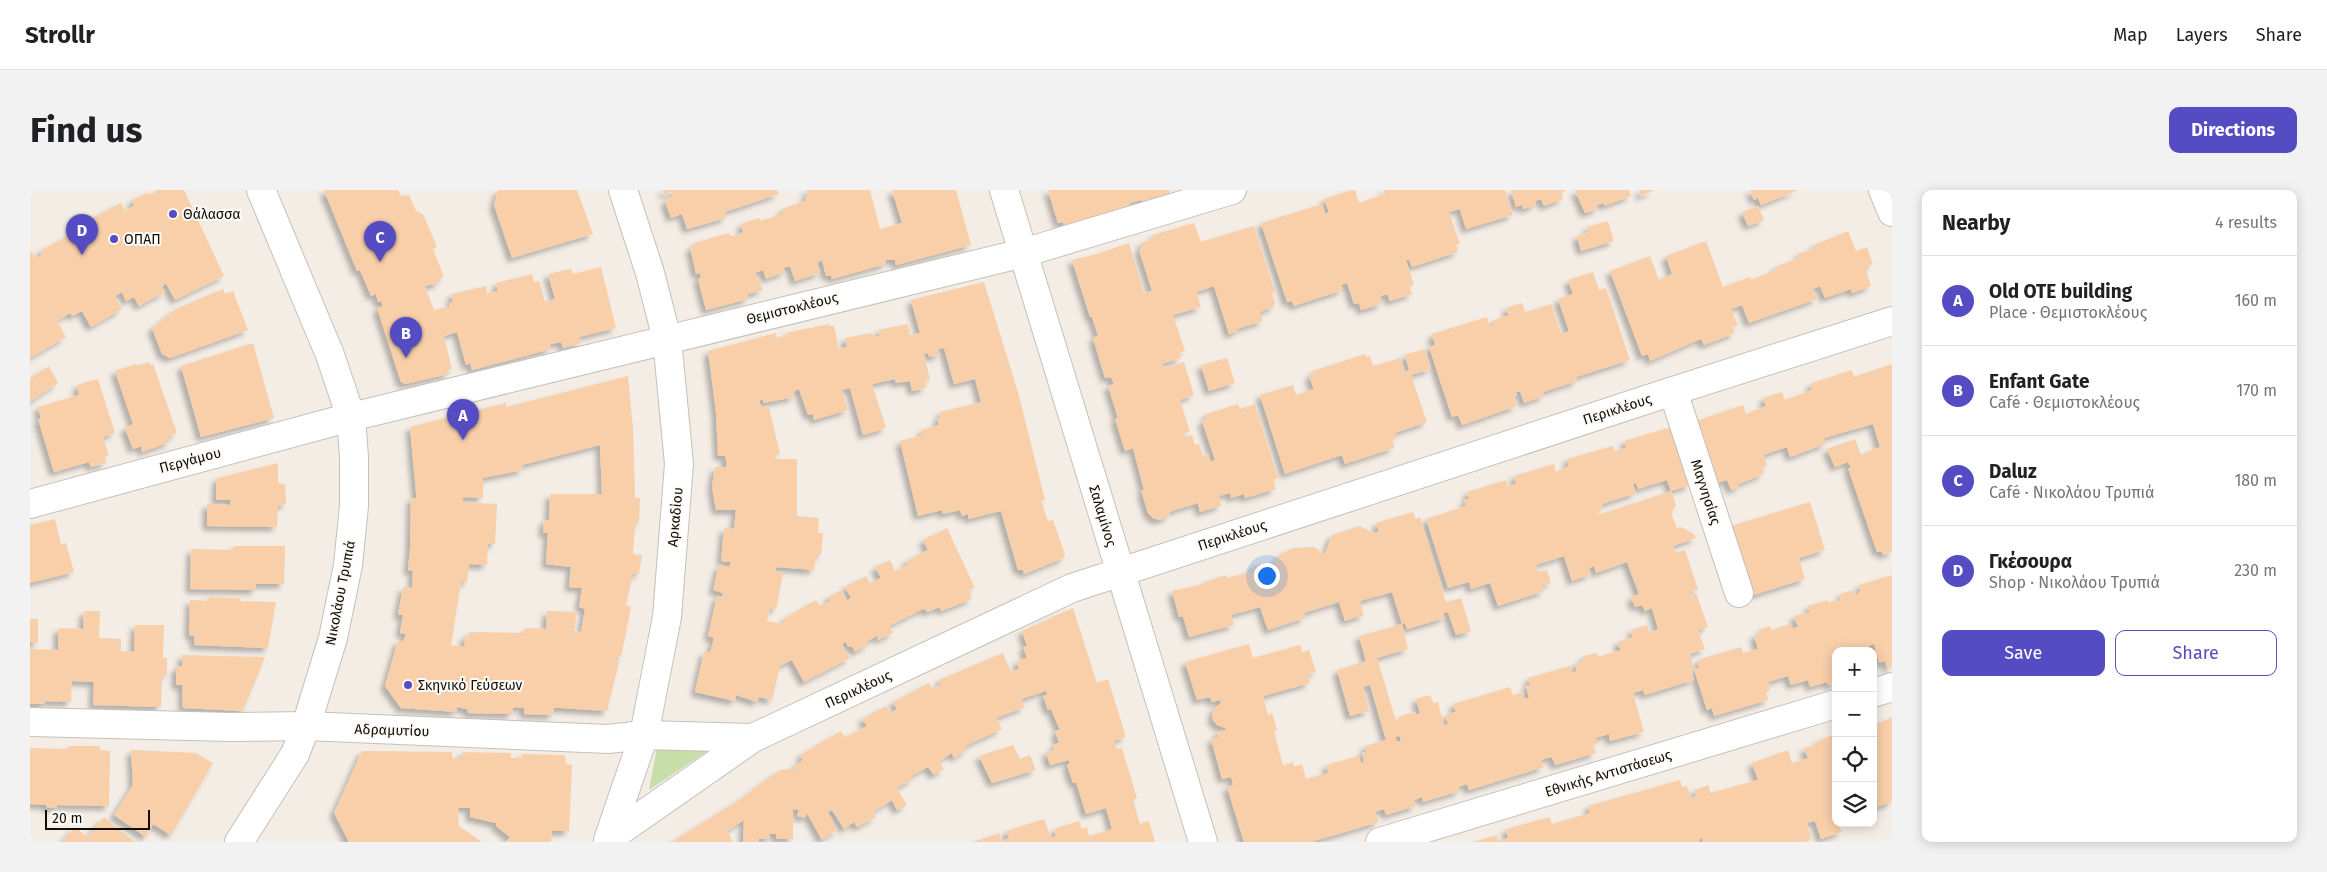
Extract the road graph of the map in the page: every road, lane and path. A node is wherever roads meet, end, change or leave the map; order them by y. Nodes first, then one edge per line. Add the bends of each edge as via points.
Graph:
1 (262, 190) edge
2 (623, 190) edge
3 (1004, 190) edge
4 (1232, 190) edge
5 (1884, 190) edge
6 (1892, 212) edge
7 (1023, 252) junction
8 (1892, 321) edge
9 (667, 339) junction
10 (1673, 390) junction
11 (350, 417) junction
12 (30, 504) edge
13 (1120, 572) junction
14 (1739, 593) dead end
15 (1892, 688) edge
16 (1877, 692) edge
17 (1832, 705) edge
18 (30, 722) edge
19 (306, 726) junction
20 (644, 735) junction
21 (753, 738) junction
22 (611, 840) edge
23 (239, 842) edge
24 (1203, 842) edge
25 (1380, 842) edge

1 - 11 street, Νικολάου Τρυπιά via 330,355
2 - 9 street, Αρκαδίου
3 - 7 street, Σαλαμίνος
4 - 7 street, Θεμιστοκλέους
5 - 6 street
7 - 9 street, Θεμιστοκλέους
7 - 13 street, Σαλαμίνος
8 - 10 street, Περικλέους
9 - 11 street, Θεμιστοκλέους
9 - 20 street, Αρκαδίου via 679,464 667,617
10 - 13 street, Περικλέους
10 - 14 street, Μαγνησίας
11 - 12 street, Περγάμου
11 - 19 street, Νικολάου Τρυπιά via 354,506 348,566 333,638
13 - 21 street, Περικλέους via 1072,588
13 - 24 street, Σαλαμίνος
15 - 16 street
17 - 25 street, Εθνικής Αντιστάσεως
18 - 19 street, Αδραμυτίου
19 - 20 street, Αδραμυτίου via 608,739
19 - 23 street, Νικολάου Τρυπιά via 295,754
20 - 21 street, Αδραμυτίου
20 - 22 street, Αρκαδίου
21 - 22 street, Περικλέους

